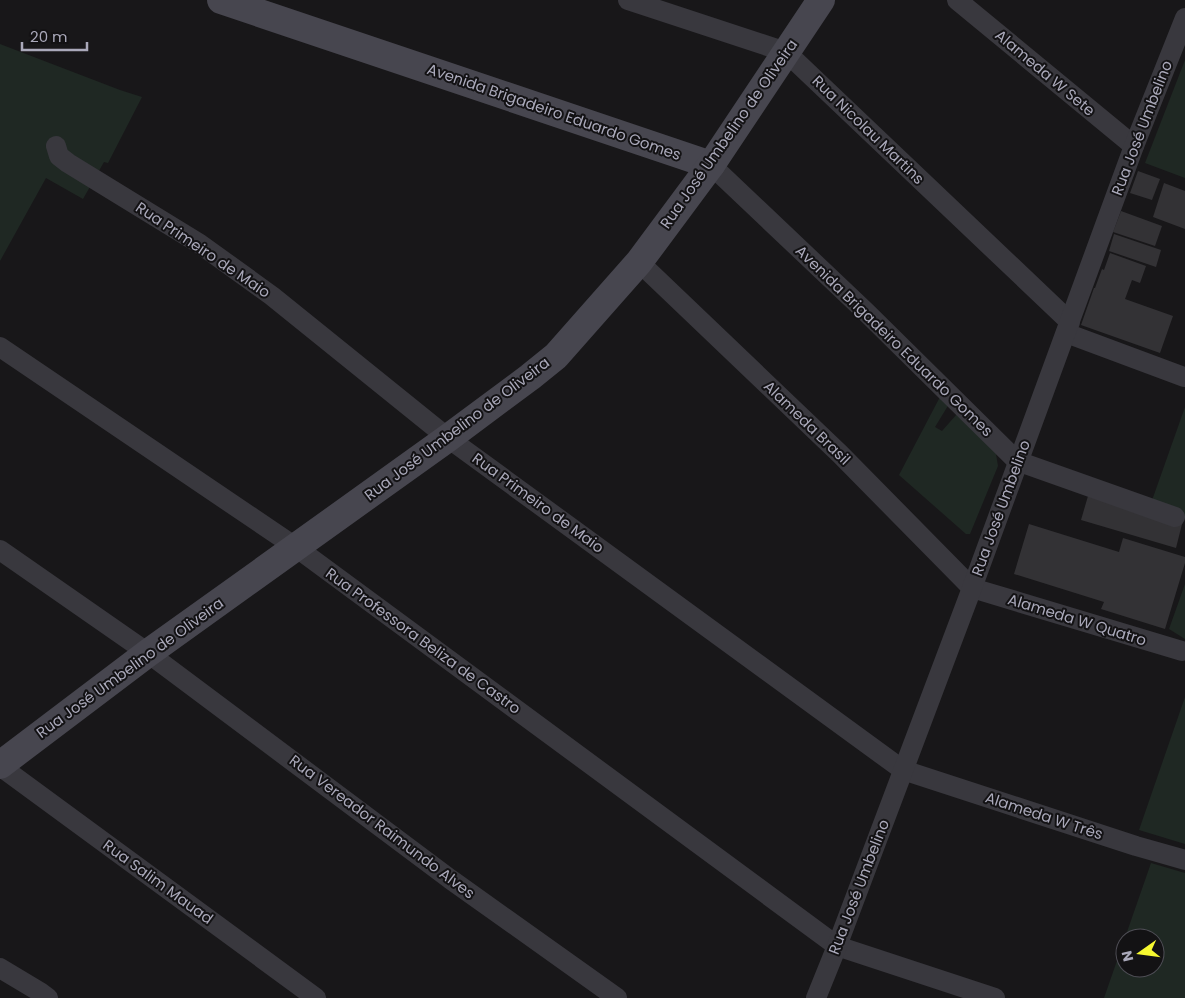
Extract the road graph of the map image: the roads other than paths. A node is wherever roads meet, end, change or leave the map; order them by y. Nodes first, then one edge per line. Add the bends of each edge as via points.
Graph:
1 (221, 0) edge
2 (628, 0) edge
3 (821, 0) edge
4 (957, 0) edge
5 (1185, 18) edge
6 (786, 52) junction
7 (56, 146) dead end
8 (1134, 146) junction
9 (711, 165) junction
10 (639, 262) junction
11 (1068, 328) junction
12 (0, 347) edge
13 (1184, 377) edge
14 (448, 438) junction
15 (1018, 461) junction
16 (1175, 517) dead end
17 (297, 548) junction
18 (0, 550) edge
19 (972, 588) junction
20 (1182, 651) dead end
21 (148, 653) junction
22 (0, 765) edge
23 (903, 770) junction
24 (1185, 860) edge
25 (837, 946) junction
26 (0, 968) edge
27 (48, 998) edge
28 (316, 998) edge
29 (617, 998) edge
30 (816, 998) edge
31 (995, 998) edge

1 - 9 street, Avenida Brigadeiro Eduardo Gomes
2 - 6 street, Rua Nicolau Martins
3 - 6 street, Rua José Umbelino de Oliveira
4 - 8 street, Alameda W Sete
5 - 8 street, Rua José Umbelino
6 - 9 street, Rua José Umbelino de Oliveira
6 - 11 street, Rua Nicolau Martins
7 - 14 street, Rua Primeiro de Maio via 68,163 200,244 272,296
8 - 11 street, Rua José Umbelino
9 - 10 street, Rua José Umbelino de Oliveira
9 - 15 street, Avenida Brigadeiro Eduardo Gomes
10 - 14 street, Rua José Umbelino de Oliveira via 556,356
10 - 19 street, Alameda Brasil via 840,454
11 - 13 street
11 - 15 street, Rua José Umbelino
12 - 17 street, Rua Professora Beliza de Castro
14 - 17 street, Rua José Umbelino de Oliveira
14 - 23 street, Rua Primeiro de Maio
15 - 16 street
15 - 19 street, Rua José Umbelino
17 - 21 street, Rua José Umbelino de Oliveira
17 - 25 street, Rua Professora Beliza de Castro
18 - 21 street
19 - 20 street, Alameda W Quatro
19 - 23 street, Rua José Umbelino
21 - 22 street, Rua José Umbelino de Oliveira
21 - 29 street, Rua Vereador Raimundo Alves via 442,873
22 - 28 street, Rua Salim Mauad
23 - 24 street, Alameda W Três
23 - 25 street, Rua José Umbelino
25 - 30 street, Rua José Umbelino
25 - 31 street, Rua Professora Beliza de Castro
26 - 27 street

